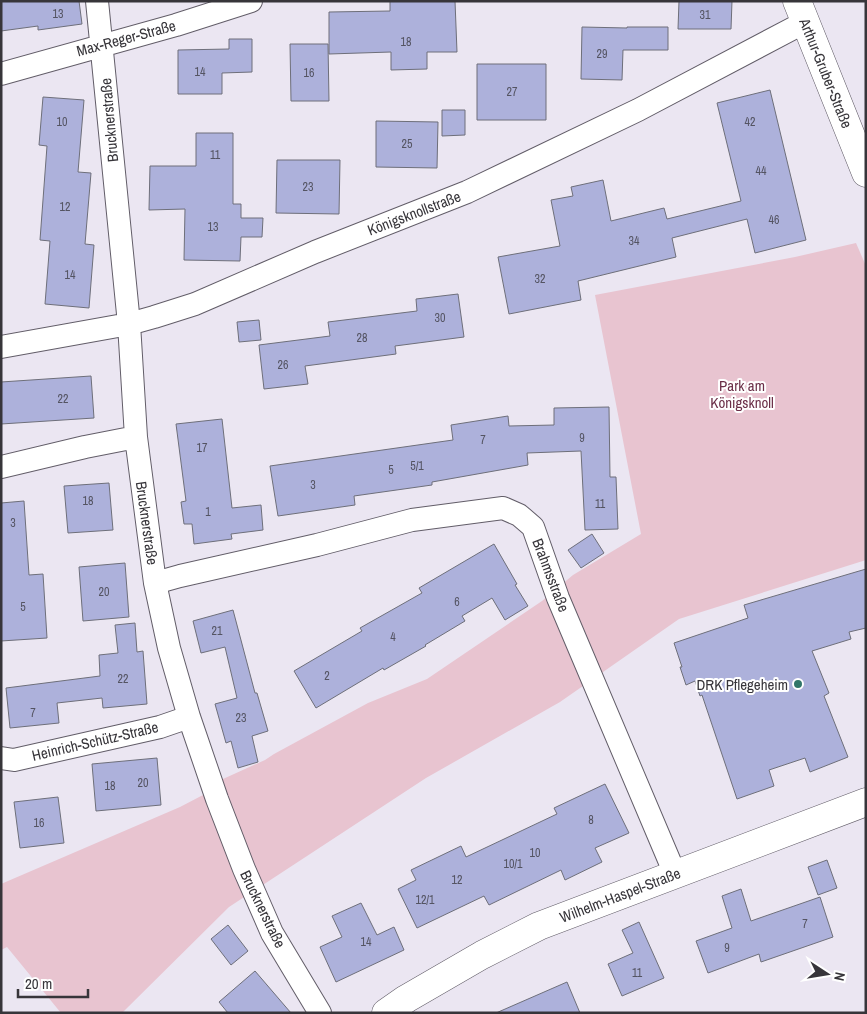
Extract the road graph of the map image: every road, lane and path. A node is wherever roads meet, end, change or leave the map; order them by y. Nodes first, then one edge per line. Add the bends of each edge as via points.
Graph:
1 (97, 1) edge
2 (251, 1) edge
3 (801, 12) edge
4 (102, 45) junction
5 (1, 74) edge
6 (866, 173) edge
7 (129, 324) junction
8 (1, 347) edge
9 (136, 437) junction
10 (1, 467) edge
11 (155, 583) junction
12 (189, 717) junction
13 (1, 758) edge
14 (866, 802) edge
15 (675, 874) junction
16 (320, 1013) edge
17 (386, 1013) edge

1 - 4 street, Brucknerstraße
2 - 4 street, Max-Reger-Straße
3 - 6 street, Arthur-Gruber-Straße
3 - 7 street, Königsknollstraße via 638,110 466,192 195,304
4 - 5 street, Max-Reger-Straße
4 - 7 street, Brucknerstraße
7 - 8 street, Königsknollstraße
7 - 9 street, Brucknerstraße
9 - 10 street
9 - 11 street, Brucknerstraße
11 - 12 street, Brucknerstraße
11 - 15 street, Brahmsstraße via 412,520 503,508 519,515 533,527 558,598
12 - 13 street, Heinrich-Schütz-Straße via 160,727 24,758
12 - 16 street, Brucknerstraße via 244,870 272,933
14 - 15 street, Wilhelm-Haspel-Straße
15 - 17 street, Wilhelm-Haspel-Straße via 539,926

